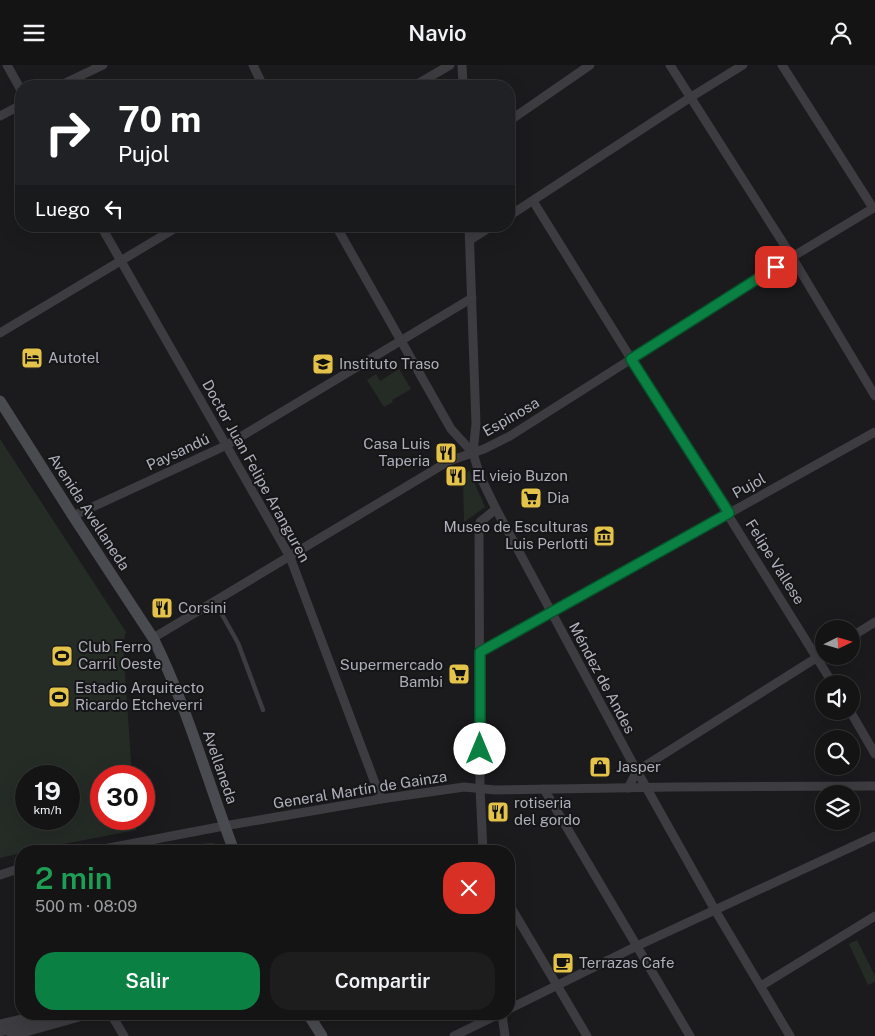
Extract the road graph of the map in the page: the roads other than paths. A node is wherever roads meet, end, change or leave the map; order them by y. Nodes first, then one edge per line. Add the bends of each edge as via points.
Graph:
1 (6, 65) edge
2 (103, 65) edge
3 (253, 65) edge
4 (450, 65) edge
5 (462, 65) edge
6 (590, 65) edge
7 (670, 65) edge
8 (743, 65) edge
9 (782, 65) edge
10 (15, 80) edge
11 (72, 80) edge
12 (260, 80) edge
13 (424, 80) edge
14 (463, 80) edge
15 (690, 97) junction
16 (15, 108) edge
17 (0, 116) edge
18 (515, 117) edge
19 (533, 201) junction
20 (874, 208) edge
21 (515, 212) edge
22 (104, 232) edge
23 (170, 232) edge
24 (339, 232) edge
25 (469, 232) edge
26 (483, 232) edge
27 (470, 240) junction
28 (792, 257) junction
29 (121, 261) junction
30 (472, 298) junction
31 (0, 333) edge
32 (401, 341) junction
33 (631, 359) junction
34 (875, 396) edge
35 (0, 401) edge
36 (875, 432) edge
37 (227, 445) junction
38 (473, 453) junction
39 (496, 509) junction
40 (729, 513) junction
41 (73, 516) junction
42 (290, 557) junction
43 (215, 602) junction
44 (551, 613) junction
45 (875, 622) edge
46 (860, 631) edge
47 (153, 638) junction
48 (815, 646) edge
49 (480, 652) junction
50 (815, 659) edge
51 (263, 710) dead end
52 (855, 720) edge
53 (875, 754) edge
54 (637, 771) junction
55 (875, 786) edge
56 (480, 788) junction
57 (628, 788) junction
58 (647, 788) junction
59 (544, 789) junction
60 (381, 799) junction
61 (224, 826) junction
62 (875, 836) edge
63 (124, 845) edge
64 (232, 845) edge
65 (483, 845) edge
66 (15, 870) edge
67 (0, 875) edge
68 (716, 910) junction
69 (515, 914) edge
70 (875, 916) edge
71 (637, 946) junction
72 (557, 985) junction
73 (761, 986) junction
74 (515, 1006) edge
75 (18, 1020) edge
76 (45, 1020) edge
77 (68, 1020) edge
78 (115, 1020) edge
79 (312, 1020) edge
80 (487, 1020) edge
81 (501, 1020) edge
82 (0, 1024) edge
83 (0, 1032) edge
84 (11, 1036) edge
85 (124, 1036) edge
86 (322, 1036) edge
87 (454, 1036) edge
88 (504, 1036) edge
89 (587, 1036) edge
90 (690, 1036) edge
91 (790, 1036) edge

1 - 10 street
2 - 11 street
3 - 12 street
4 - 13 street
5 - 14 street
6 - 18 street
7 - 15 street
8 - 15 street
9 - 20 street
15 - 19 street
15 - 28 street
16 - 17 street
19 - 21 street
19 - 33 street, Felipe Vallese
20 - 28 street, Espinosa
22 - 29 street, Doctor Juan Felipe Aranguren
23 - 29 street
24 - 32 street, Méndez de Andes
25 - 27 street
26 - 27 street
27 - 30 street
28 - 33 street, Espinosa
28 - 34 street
29 - 31 street
29 - 37 street, Doctor Juan Felipe Aranguren
30 - 32 street, Paysandú
30 - 38 street via 476,424
32 - 37 street, Paysandú
32 - 38 street, Méndez de Andes via 451,429
33 - 38 street, Espinosa via 510,436
33 - 40 street, Felipe Vallese
35 - 41 main road, Avenida Avellaneda
36 - 40 street, Pujol
37 - 41 street, Paysandú
37 - 42 street, Doctor Juan Felipe Aranguren
38 - 39 street, Méndez de Andes
38 - 42 street, Espinosa via 449,461
39 - 44 street, Méndez de Andes
39 - 49 street via 480,522
40 - 44 street, Pujol
40 - 48 street, Felipe Vallese
41 - 47 main road, Avenida Avellaneda
42 - 43 street, Espinosa
42 - 60 street, Doctor Juan Felipe Aranguren
43 - 47 street, Espinosa
43 - 51 lane via 238,643
44 - 49 street, Pujol
44 - 54 street, Méndez de Andes
45 - 46 street
47 - 61 main road, Avellaneda via 187,719
49 - 56 street
50 - 54 street
52 - 53 street
54 - 57 street
54 - 58 street, Méndez de Andes
55 - 58 street, General Martín de Gainza
56 - 59 street, General Martín de Gainza
56 - 60 street, General Martín de Gainza via 464,787
56 - 65 street
57 - 58 street, General Martín de Gainza
57 - 59 street, General Martín de Gainza
58 - 68 street, Méndez de Andes
59 - 71 street
60 - 61 street, General Martín de Gainza
61 - 63 street, General Martín de Gainza
61 - 64 main road, Avellaneda
62 - 68 street
66 - 67 street
68 - 71 street
68 - 73 street, Méndez de Andes
69 - 72 street
70 - 73 street
71 - 72 street
71 - 90 street
72 - 74 street
72 - 89 street
73 - 91 street, Méndez de Andes
75 - 82 street
76 - 83 street
77 - 84 street
78 - 85 street
79 - 86 main road
80 - 87 street
81 - 88 street

